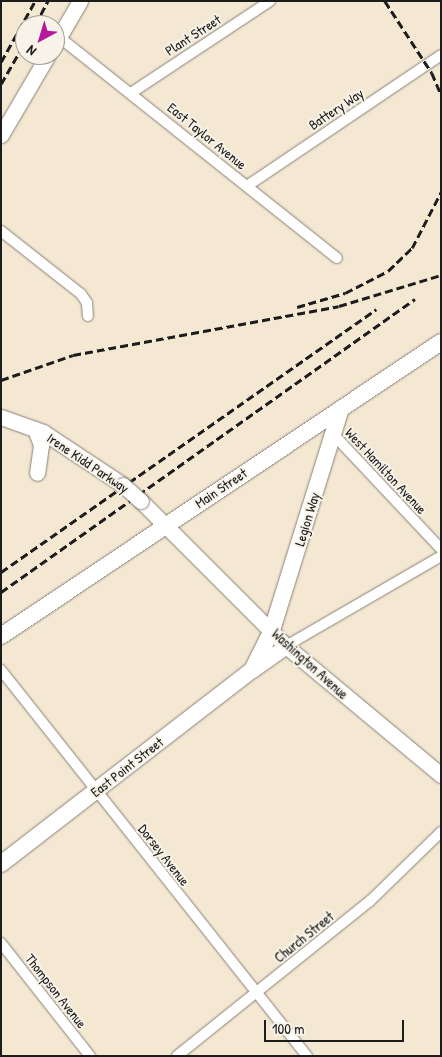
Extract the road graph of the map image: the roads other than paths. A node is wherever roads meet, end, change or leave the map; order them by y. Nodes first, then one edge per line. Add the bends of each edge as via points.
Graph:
1 (80, 1) edge
2 (270, 1) edge
3 (65, 26) edge
4 (65, 46) edge
5 (441, 55) edge
6 (42, 65) edge
7 (131, 93) junction
8 (1, 135) edge
9 (246, 186) junction
10 (1, 231) edge
11 (337, 258) dead end
12 (88, 316) dead end
13 (440, 343) edge
14 (341, 408) junction
15 (1, 417) edge
16 (35, 429) junction
17 (333, 434) junction
18 (37, 473) dead end
19 (165, 525) junction
20 (441, 549) edge
21 (441, 556) edge
22 (272, 630) junction
23 (1, 636) edge
24 (286, 646) junction
25 (1, 670) edge
26 (252, 670) junction
27 (441, 775) edge
28 (96, 790) junction
29 (441, 832) edge
30 (1, 864) edge
31 (1, 942) edge
32 (256, 993) junction
33 (90, 1056) edge
34 (177, 1056) edge
35 (306, 1056) edge

1 - 3 street
2 - 7 street, Plant Street
4 - 7 street, East Taylor Avenue
5 - 9 street, Battery Way
6 - 8 street
7 - 9 street, East Taylor Avenue
9 - 11 street, East Taylor Avenue
10 - 12 street via 81,294 87,303
13 - 14 main road, Main Street
14 - 17 main road, Legion Way
14 - 19 main road, Main Street
15 - 16 street, Irene Kidd Parkway
16 - 18 street via 41,444
16 - 19 street, Irene Kidd Parkway, bridge via 74,450 123,485
17 - 20 street, West Hamilton Avenue
17 - 22 main road, Legion Way
19 - 22 street, Washington Avenue
19 - 23 main road, Main Street
21 - 24 street, East Point Street
22 - 24 street, Washington Avenue
22 - 26 main road, East Point Street
24 - 26 street, East Point Street
24 - 27 street, Washington Avenue
25 - 28 street, Dorsey Avenue
26 - 28 main road, East Point Street
28 - 30 main road, East Point Street
28 - 32 street, Dorsey Avenue
29 - 32 street, Church Street via 370,901
31 - 33 street, Thompson Avenue
32 - 34 street, Church Street
32 - 35 street, Dorsey Avenue

